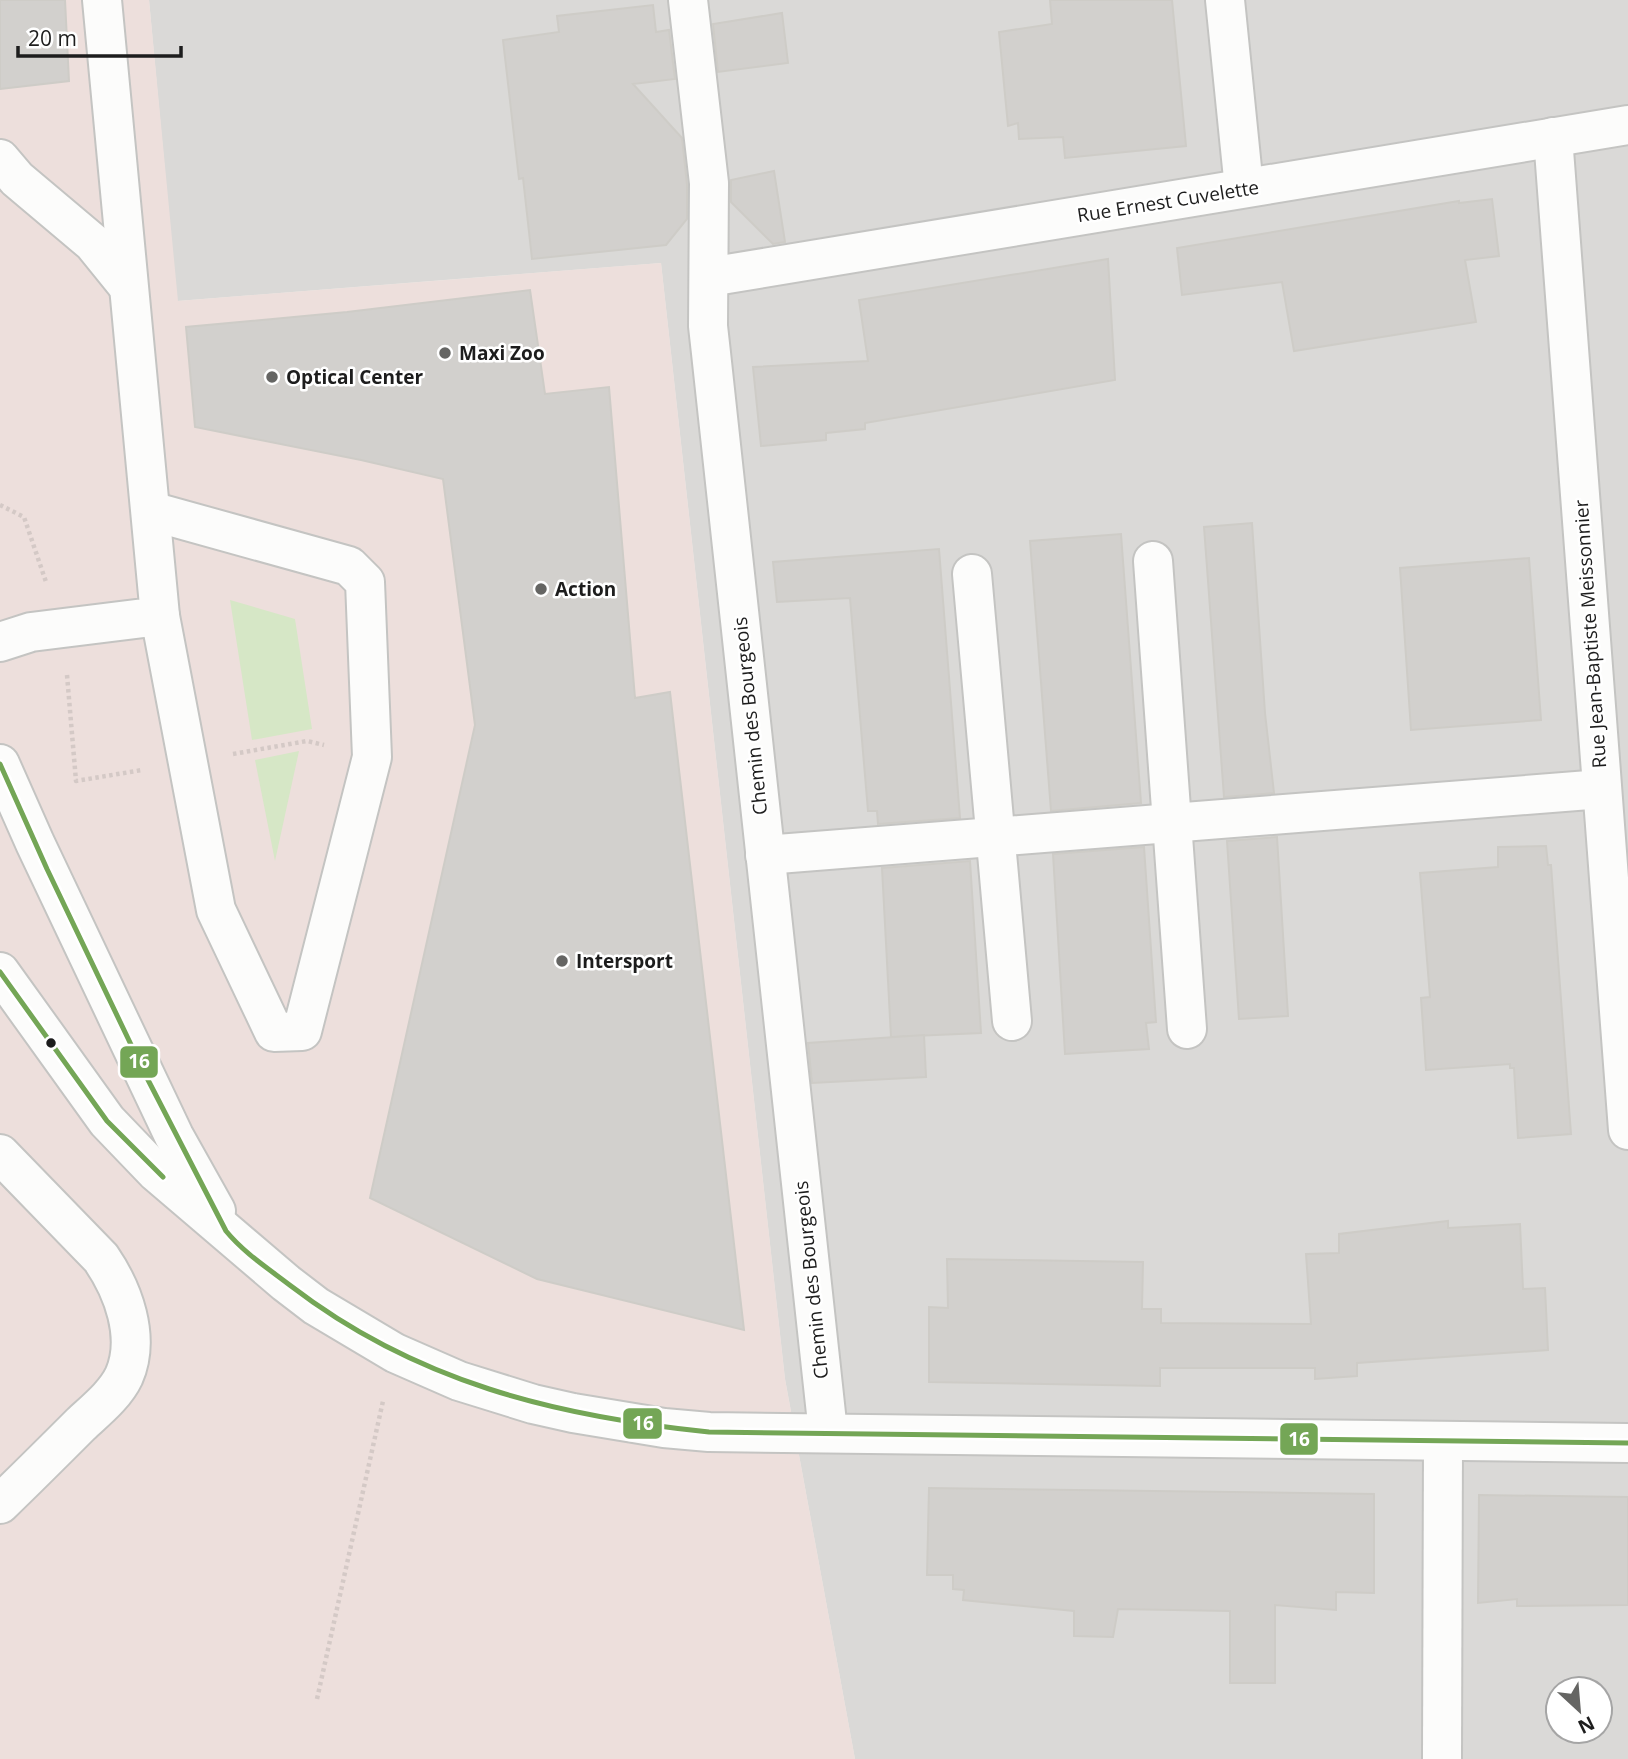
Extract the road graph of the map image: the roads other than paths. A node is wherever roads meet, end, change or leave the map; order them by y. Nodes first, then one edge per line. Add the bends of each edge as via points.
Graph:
1 (102, 0) edge
2 (688, 0) edge
3 (1225, 0) edge
4 (1628, 125) edge
5 (1553, 138) junction
6 (0, 159) edge
7 (1244, 188) junction
8 (709, 277) junction
9 (127, 285) junction
10 (151, 511) junction
11 (1153, 561) dead end
12 (972, 574) dead end
13 (160, 616) junction
14 (0, 642) edge
15 (0, 764) edge
16 (1602, 789) junction
17 (1173, 823) junction
18 (994, 838) junction
19 (765, 855) junction
20 (0, 972) edge
21 (1012, 1021) dead end
22 (1187, 1029) dead end
23 (1628, 1129) edge
24 (0, 1154) edge
25 (227, 1232) junction
26 (828, 1432) junction
27 (1443, 1442) junction
28 (1628, 1443) edge
29 (0, 1504) edge
30 (1442, 1759) edge

1 - 9 street
2 - 8 street, Chemin des Bourgeois via 709,183
3 - 7 street
4 - 5 street, Rue Ernest Cuvelette
5 - 7 street, Rue Ernest Cuvelette
5 - 16 street, Rue Jean-Baptiste Meissonnier
6 - 9 street via 93,243
7 - 8 street, Rue Ernest Cuvelette
8 - 19 street, Chemin des Bourgeois via 710,354
9 - 10 street
10 - 13 street
10 - 13 street via 349,566 365,582 372,757 302,1031 274,1032 216,910
11 - 17 street
12 - 18 street
13 - 14 street via 31,632
15 - 25 street via 174,1136
16 - 17 street
16 - 23 street, Rue Jean-Baptiste Meissonnier
17 - 18 street
17 - 22 street
18 - 19 street
18 - 21 street
19 - 26 street, Chemin des Bourgeois
20 - 25 street via 107,1121 156,1172
24 - 29 street via 101,1258 124,1299 130,1343 123,1377 107,1398
25 - 26 street via 316,1306 395,1353 459,1381 622,1423 709,1432
26 - 27 street
27 - 28 street
27 - 30 street

